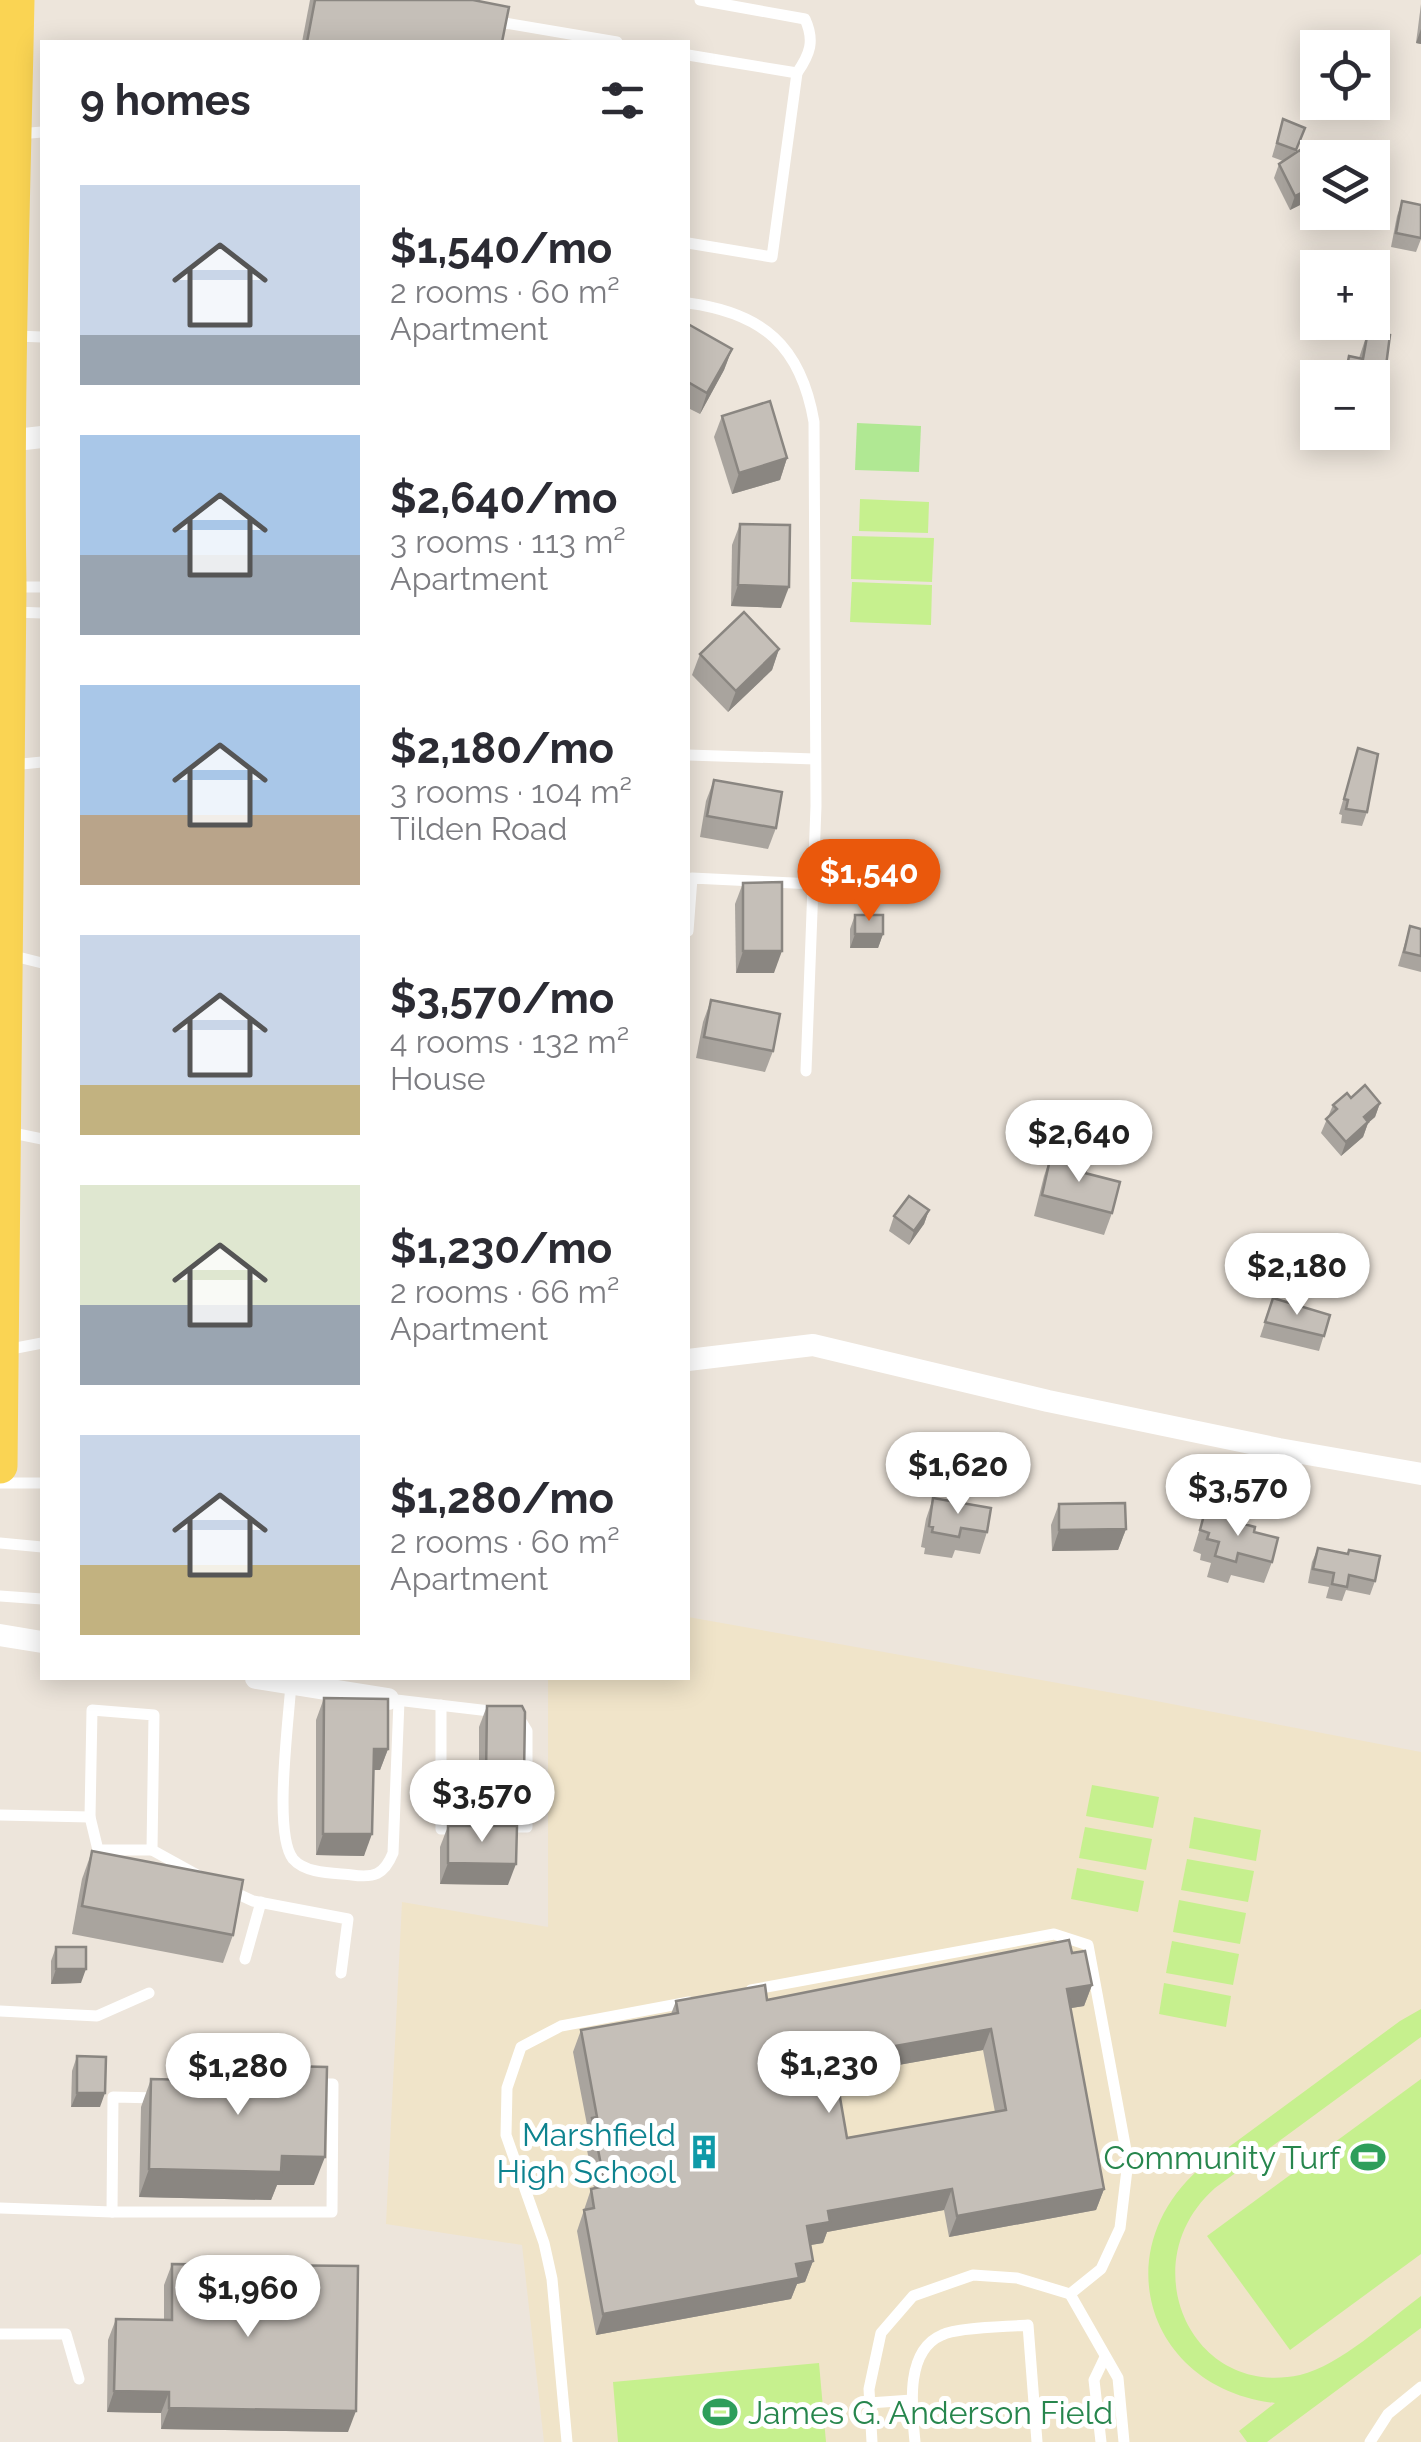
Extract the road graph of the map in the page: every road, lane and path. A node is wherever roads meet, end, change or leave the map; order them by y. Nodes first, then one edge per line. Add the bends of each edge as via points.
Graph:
1 (17, 0) edge
2 (700, 0) edge
3 (487, 20) edge
4 (605, 40) edge
5 (690, 54) edge
6 (798, 74) junction
7 (28, 133) edge
8 (690, 243) edge
9 (690, 302) edge
10 (27, 337) edge
11 (40, 437) edge
12 (6, 441) junction
13 (26, 600) edge
14 (690, 755) edge
15 (815, 759) junction
16 (40, 762) edge
17 (7, 766) junction
18 (690, 880) edge
19 (814, 884) junction
20 (6, 954) junction
21 (40, 962) edge
22 (806, 1071) dead end
23 (4, 1131) junction
24 (40, 1139) edge
25 (40, 1343) edge
26 (2, 1351) edge
27 (690, 1360) edge
28 (0, 1466) edge
29 (1421, 1474) edge
30 (40, 1483) edge
31 (0, 1484) edge
32 (0, 1543) edge
33 (40, 1547) edge
34 (0, 1596) edge
35 (40, 1599) edge
36 (0, 1636) edge
37 (40, 1642) edge
38 (270, 1680) edge
39 (291, 1683) junction
40 (394, 1700) junction
41 (441, 1705) junction
42 (0, 1815) edge
43 (90, 1817) junction
44 (476, 1828) edge
45 (493, 1828) edge
46 (152, 1850) junction
47 (261, 1902) junction
48 (246, 1959) dead end
49 (341, 1973) dead end
50 (149, 1993) dead end
51 (732, 1994) edge
52 (694, 2001) edge
53 (0, 2011) edge
54 (293, 2084) edge
55 (174, 2098) edge
56 (0, 2208) edge
57 (112, 2212) junction
58 (1070, 2294) junction
59 (0, 2334) edge
60 (1106, 2356) junction
61 (79, 2379) dead end
62 (1421, 2387) edge
63 (912, 2400) junction
64 (870, 2403) junction
65 (568, 2442) edge
66 (872, 2442) edge
67 (915, 2442) edge
68 (1036, 2442) edge
69 (1101, 2442) edge
70 (1124, 2442) edge
71 (1370, 2442) edge

1 - 7 main road
2 - 6 lane via 804,19 810,53
3 - 4 lane
5 - 6 lane
6 - 8 lane via 772,257
7 - 10 main road
9 - 15 lane via 743,316 773,335 795,362 810,399
10 - 12 main road
11 - 12 street
12 - 13 main road
13 - 17 main road
14 - 15 lane
15 - 19 lane
16 - 17 lane
17 - 20 main road
18 - 19 lane
19 - 22 lane
20 - 21 lane
20 - 23 main road
23 - 24 lane
23 - 26 main road
25 - 26 lane
26 - 28 main road
27 - 29 street via 813,1344 1032,1397
30 - 31 lane
32 - 33 lane
34 - 35 lane
36 - 37 street
38 - 39 street
39 - 40 street
39 - 40 lane via 285,1842 309,1870 369,1878 387,1868 393,1853
40 - 41 lane
41 - 44 lane via 442,1829
41 - 45 lane via 517,1714 527,1732 528,1827
42 - 43 lane
43 - 46 lane via 98,1850
43 - 46 lane via 92,1710 154,1715
46 - 47 lane
47 - 48 lane
47 - 49 lane via 348,1920
50 - 53 lane via 97,2016
51 - 58 lane via 1054,1934 1088,1945 1128,2161 1120,2228 1101,2269
52 - 65 lane via 561,2026 521,2047 506,2088 506,2136 552,2279
54 - 57 lane via 333,2084 332,2212
55 - 57 lane via 113,2097
56 - 57 lane
58 - 60 lane
58 - 64 lane via 1017,2278 973,2275 913,2296 881,2333
59 - 61 lane via 66,2334
60 - 69 lane via 1094,2380
60 - 70 lane via 1118,2378
62 - 71 lane via 1388,2414
63 - 64 lane
63 - 67 lane
63 - 68 lane via 926,2346 943,2334 1028,2325
64 - 66 lane

